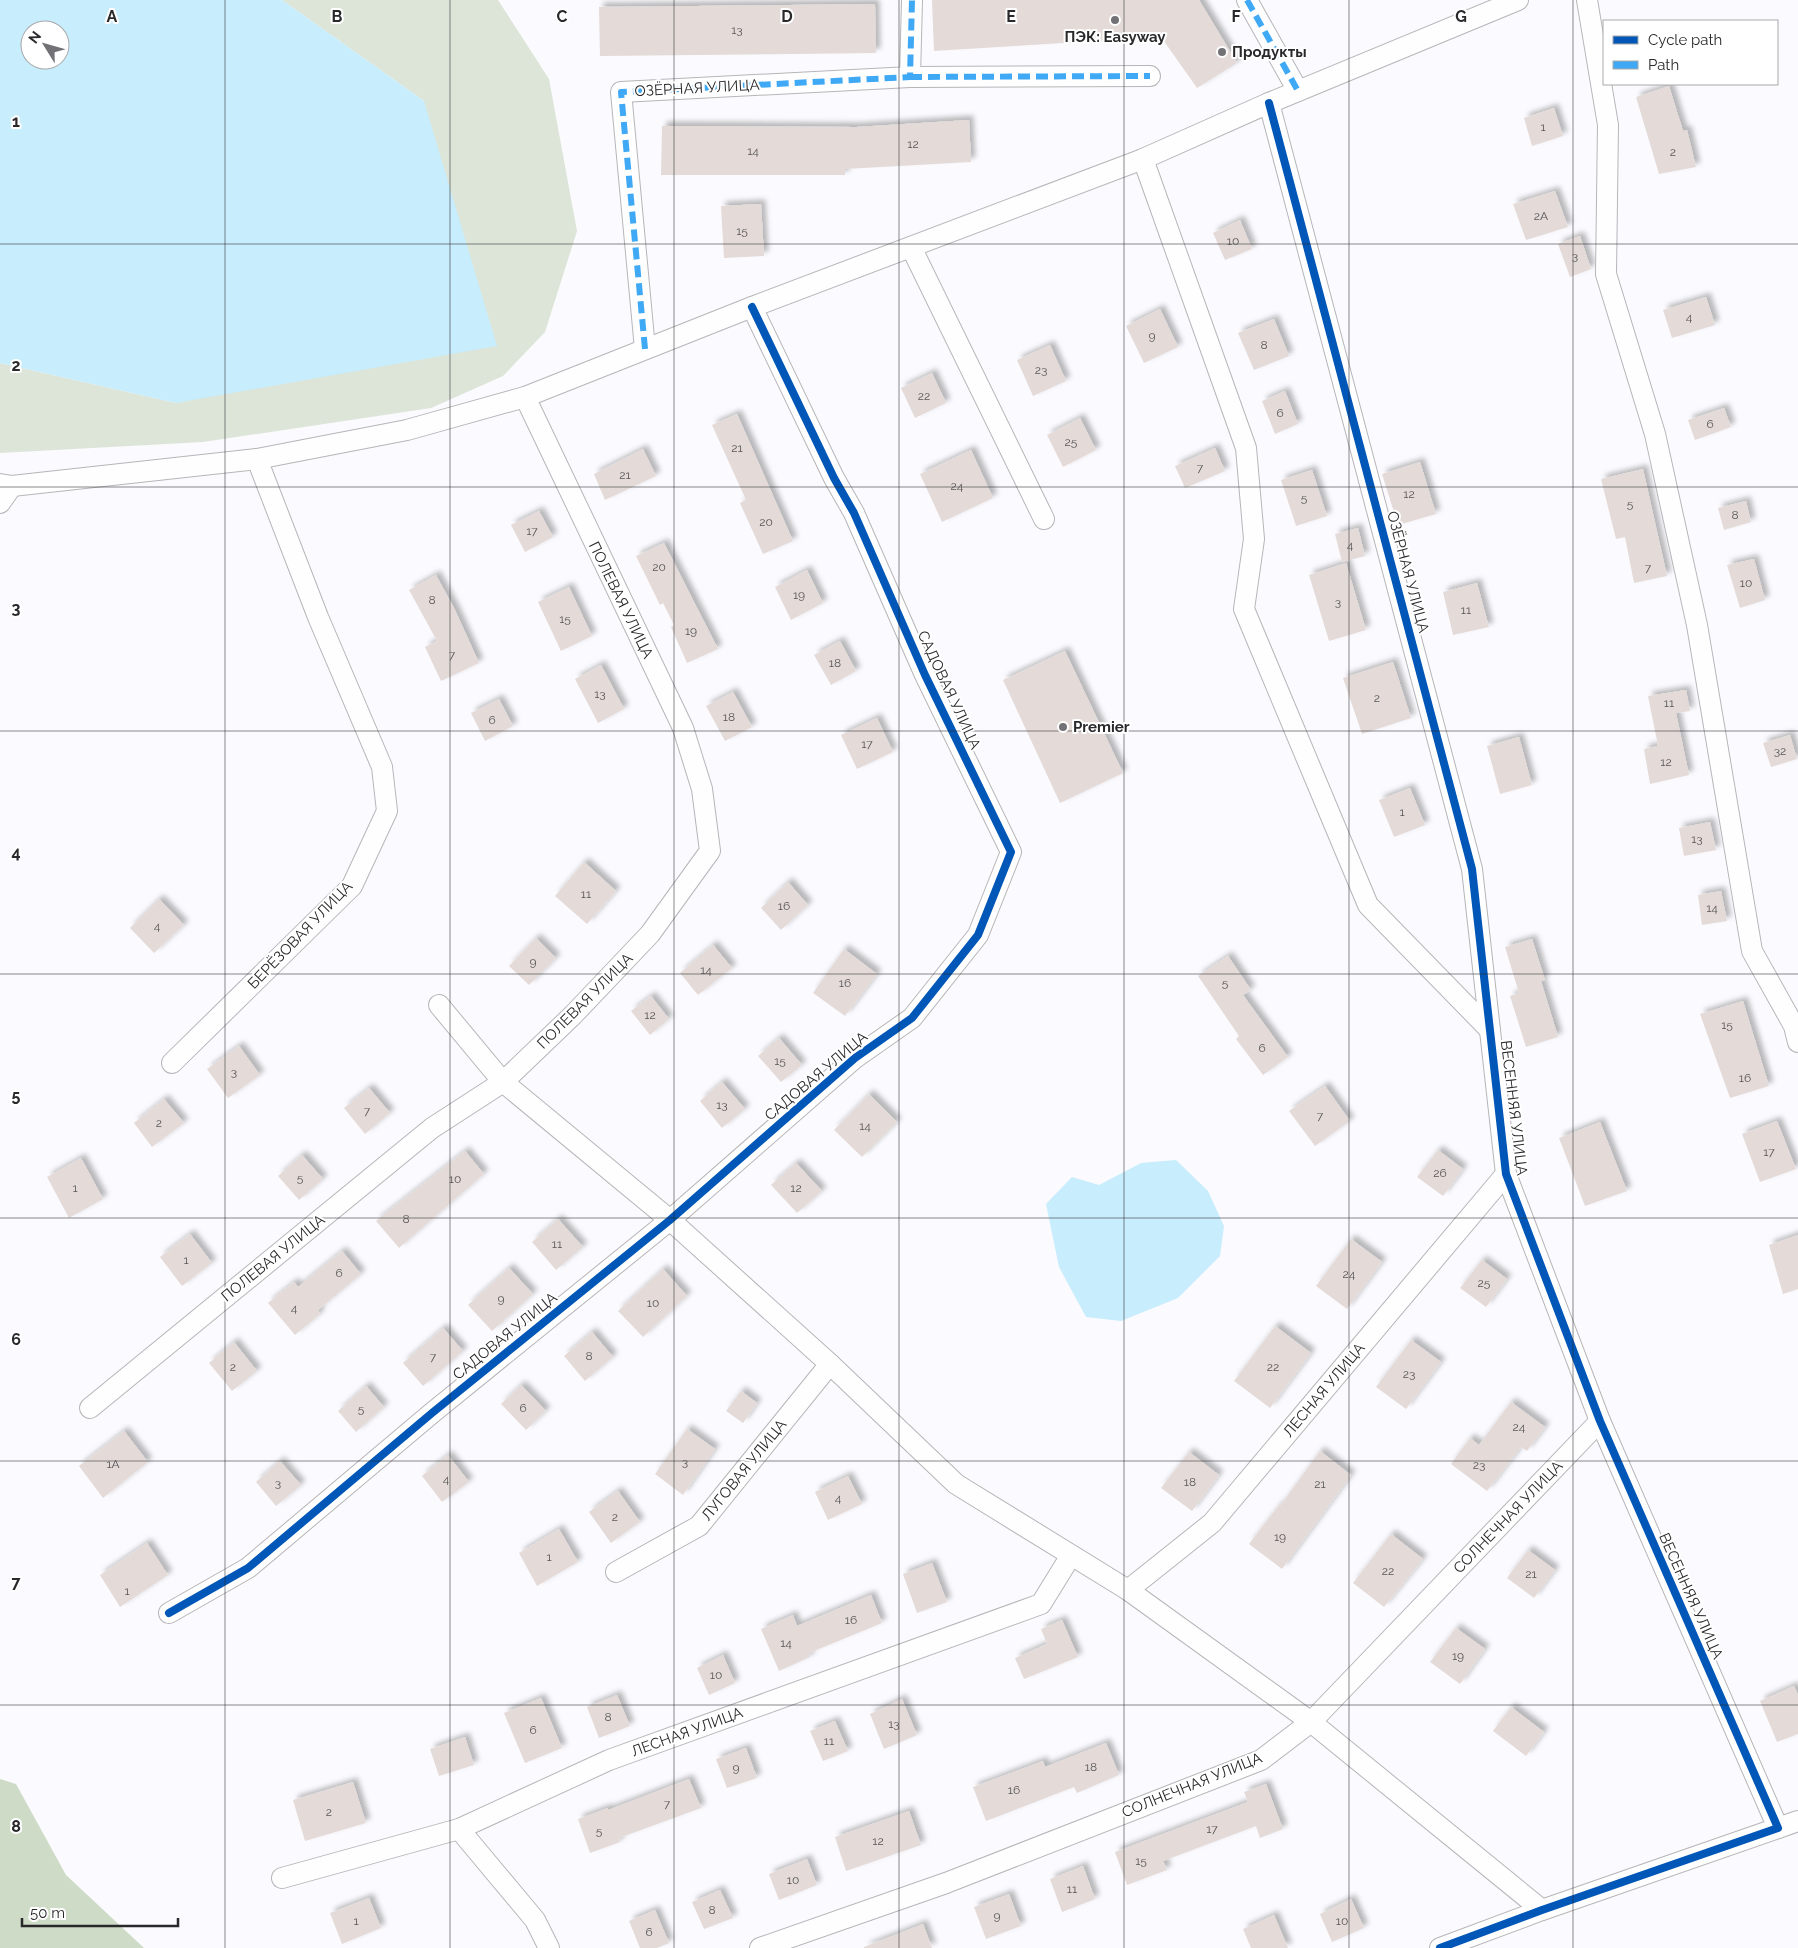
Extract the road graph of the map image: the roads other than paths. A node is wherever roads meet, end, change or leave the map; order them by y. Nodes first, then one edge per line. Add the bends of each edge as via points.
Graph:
1 (912, 0) edge
2 (1247, 0) edge
3 (1518, 0) edge
4 (1587, 0) edge
5 (1150, 76) dead end
6 (910, 77) junction
7 (1298, 91) junction
8 (1269, 103) junction
9 (1143, 159) junction
10 (911, 247) junction
11 (752, 307) junction
12 (645, 349) junction
13 (525, 397) junction
14 (257, 459) junction
15 (6, 485) edge
16 (0, 503) edge
17 (1044, 519) dead end
18 (439, 1005) dead end
19 (1490, 1030) junction
20 (1798, 1042) edge
21 (172, 1063) dead end
22 (503, 1082) junction
23 (1506, 1174) junction
24 (670, 1220) junction
25 (830, 1364) junction
26 (90, 1408) dead end
27 (1600, 1421) junction
28 (1070, 1557) junction
29 (616, 1572) dead end
30 (1128, 1590) junction
31 (169, 1613) dead end
32 (1311, 1722) junction
33 (1798, 1821) edge
34 (1778, 1828) junction
35 (459, 1829) junction
36 (282, 1878) dead end
37 (1542, 1910) junction
38 (549, 1948) edge
39 (760, 1948) edge
40 (1440, 1948) edge

1 - 6 street
2 - 7 street
3 - 7 street
4 - 20 street via 1608,125 1606,274 1655,434 1693,606 1752,951 1794,1026
5 - 6 street, ОЗЁРНАЯ УЛИЦА
6 - 12 street, ОЗЁРНАЯ УЛИЦА via 621,92
7 - 8 street
8 - 9 street
8 - 19 street, ОЗЁРНАЯ УЛИЦА via 1472,868
9 - 10 street
9 - 19 street via 1246,448 1254,539 1244,609 1368,905
10 - 11 street
10 - 17 street
11 - 12 street
11 - 24 street, САДОВАЯ УЛИЦА via 854,513 925,675 1011,852 978,936 912,1018 855,1058
12 - 13 street
13 - 14 street via 407,430
13 - 22 street, ПОЛЕВАЯ УЛИЦА via 683,728 702,789 710,851 650,934
14 - 15 street
14 - 21 street, БЕРЁЗОВАЯ УЛИЦА via 318,617 382,767 387,811 352,886
15 - 16 street
18 - 22 street
19 - 23 street, ВЕСЕННЯЯ УЛИЦА
22 - 24 street
22 - 26 street, ПОЛЕВАЯ УЛИЦА via 432,1128
23 - 27 street, ВЕСЕННЯЯ УЛИЦА
23 - 30 street, ЛЕСНАЯ УЛИЦА via 1212,1523
24 - 25 street
24 - 31 street, САДОВАЯ УЛИЦА via 432,1413 248,1568
25 - 28 street via 956,1484
25 - 29 street, ЛУГОВАЯ УЛИЦА via 699,1526
27 - 32 street, СОЛНЕЧНАЯ УЛИЦА
27 - 34 street, ВЕСЕННЯЯ УЛИЦА
28 - 30 street
28 - 35 street, ЛЕСНАЯ УЛИЦА via 1041,1604 609,1760
30 - 32 street
32 - 37 street
32 - 39 street, СОЛНЕЧНАЯ УЛИЦА via 1261,1760 946,1882
33 - 34 street
34 - 37 street
35 - 36 street, ЛЕСНАЯ УЛИЦА
35 - 38 street via 535,1920
37 - 40 street

